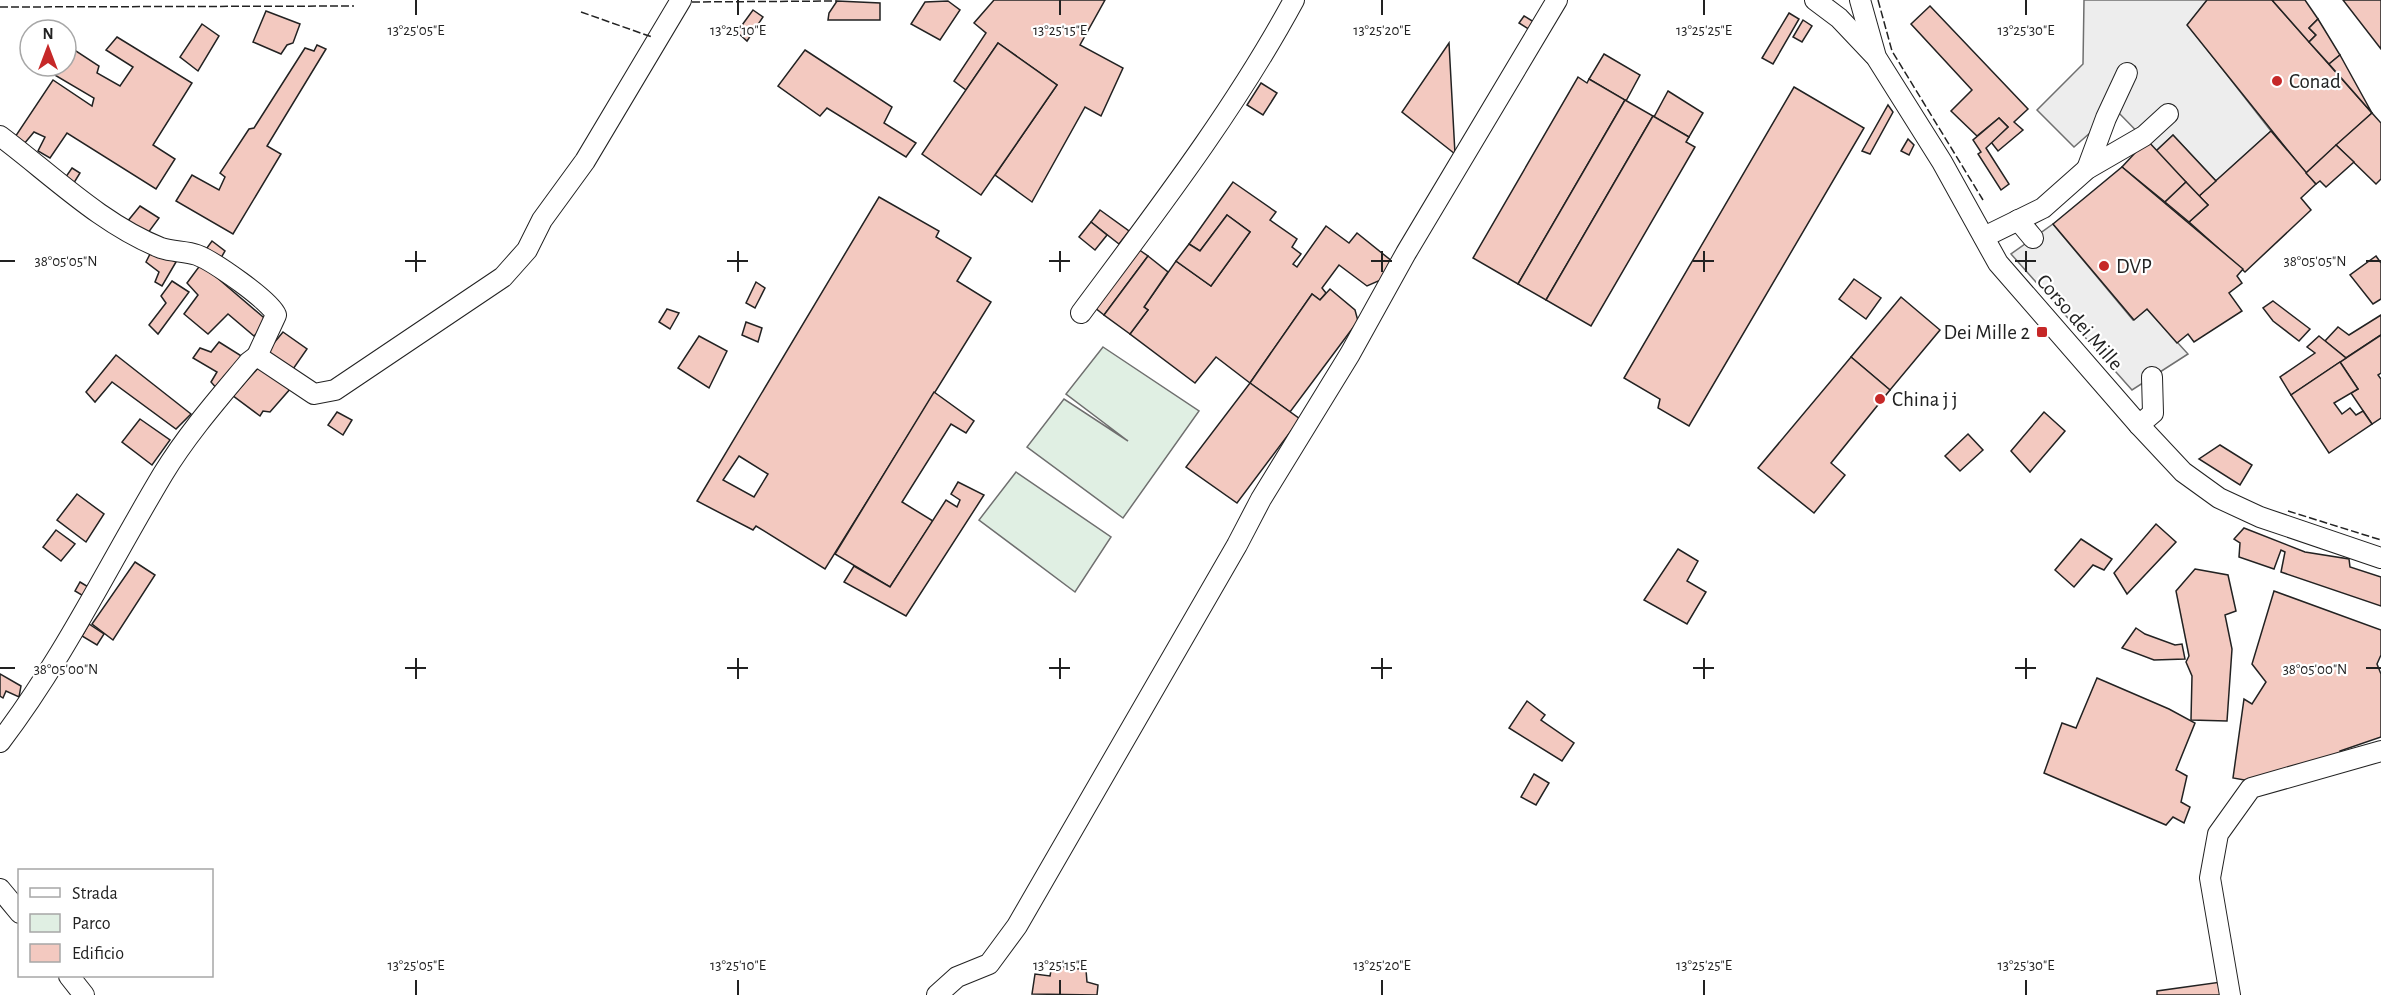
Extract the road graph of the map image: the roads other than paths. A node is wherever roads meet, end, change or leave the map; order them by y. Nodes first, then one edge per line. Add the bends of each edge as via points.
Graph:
1 (681, 0) edge
2 (1294, 0) edge
3 (1557, 0) edge
4 (1815, 0) edge
5 (1860, 0) edge
6 (1876, 57) junction
7 (2127, 73) dead end
8 (2168, 114) dead end
9 (0, 136) edge
10 (2087, 169) junction
11 (2018, 220) junction
12 (1984, 237) junction
13 (2033, 238) dead end
14 (1081, 313) dead end
15 (257, 356) junction
16 (2152, 377) dead end
17 (2139, 425) junction
18 (2381, 558) edge
19 (0, 742) edge
20 (2381, 751) edge
21 (0, 889) edge
22 (18, 911) edge
23 (70, 977) edge
24 (84, 995) edge
25 (936, 995) edge
26 (2230, 995) edge

1 - 15 street via 585,161 542,220 527,249 503,277 335,390 314,394
2 - 14 street via 1272,41 1175,187
3 - 25 street via 1261,499 1017,926 989,964 957,976
4 - 6 street via 1839,18
5 - 6 street, Corso dei Mille
6 - 12 street, Corso dei Mille
7 - 10 street
8 - 10 street via 2144,136
9 - 15 street via 71,193 123,228 160,248 196,255 261,298 276,315
10 - 11 street via 2043,208
11 - 12 street
11 - 13 street
12 - 17 street, Corso dei Mille via 1998,263
15 - 19 street via 197,424 164,473 67,644
16 - 17 street via 2153,412
17 - 18 street, Corso dei Mille via 2183,472 2219,498 2260,517
20 - 26 street via 2251,788 2218,834 2210,878
21 - 22 street
23 - 24 street

